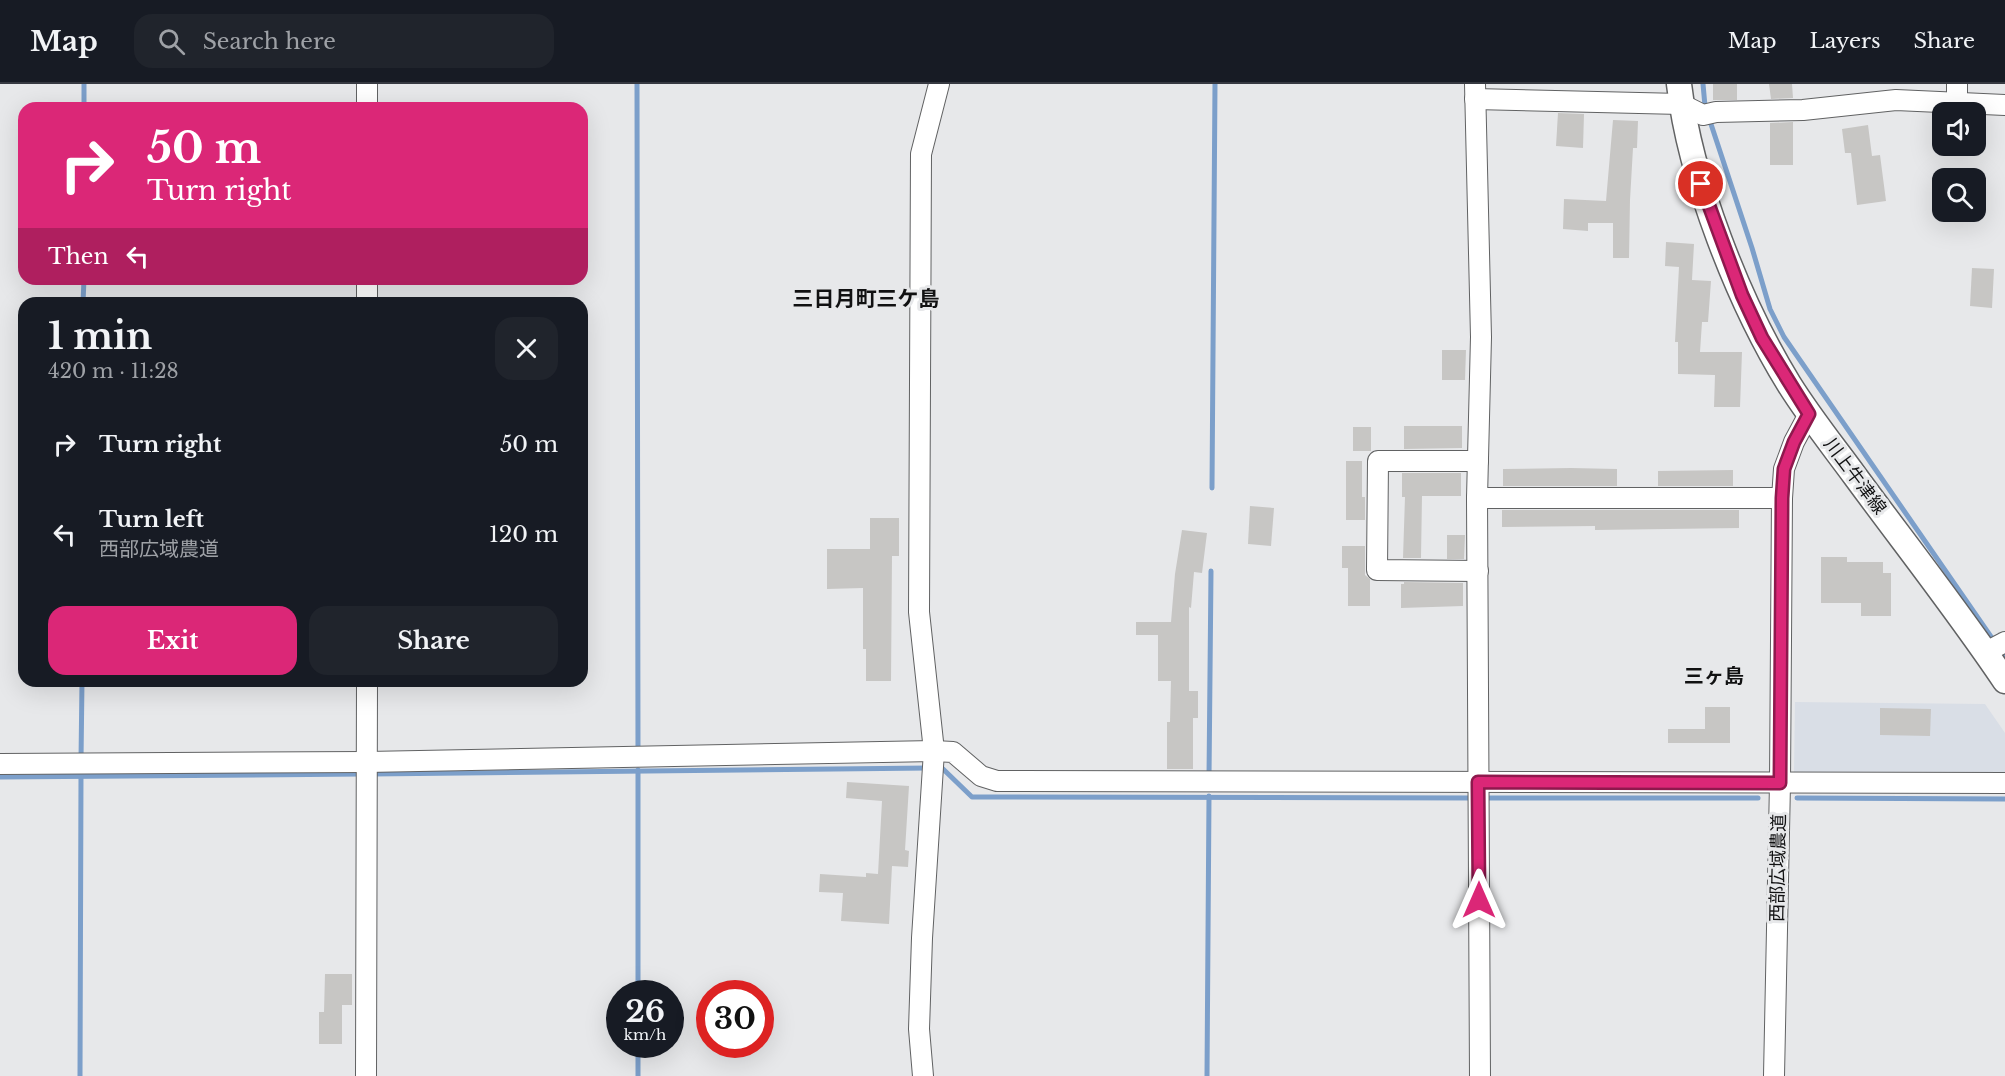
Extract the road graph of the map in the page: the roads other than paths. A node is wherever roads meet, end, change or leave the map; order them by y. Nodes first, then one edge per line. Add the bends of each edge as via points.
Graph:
1 (366, 84) edge
2 (939, 84) edge
3 (1475, 92) edge
4 (1896, 92) edge
5 (1957, 93) edge
6 (1680, 94) edge
7 (367, 102) edge
8 (2005, 105) edge
9 (1809, 414) junction
10 (1478, 461) junction
11 (1477, 498) junction
12 (1782, 498) junction
13 (1478, 571) junction
14 (1995, 647) edge
15 (2005, 681) edge
16 (367, 687) edge
17 (933, 751) junction
18 (367, 762) junction
19 (0, 764) edge
20 (1478, 782) junction
21 (1780, 783) junction
22 (2005, 783) edge
23 (366, 1076) edge
24 (923, 1076) edge
25 (1480, 1076) edge
26 (1774, 1076) edge

1 - 7 street
2 - 17 street via 921,165 919,612
3 - 6 street
3 - 10 street via 1481,337
4 - 5 street
4 - 6 street via 1803,110 1709,114
5 - 8 street
6 - 9 main road, 川上牛津線 via 1701,184 1742,295 1762,338
9 - 12 street, 西部広域農道 via 1784,469
9 - 14 main road, 川上牛津線
10 - 11 street
10 - 13 street via 1378,461 1377,570
11 - 12 street
11 - 13 street
12 - 21 street, 西部広域農道
13 - 20 street
14 - 15 main road, 川上牛津線
16 - 18 street
17 - 18 street
17 - 20 street via 953,752 981,776 996,781
17 - 24 street via 919,1029
18 - 19 street
18 - 23 street
20 - 21 street
20 - 25 street
21 - 22 street
21 - 26 street, 西部広域農道

